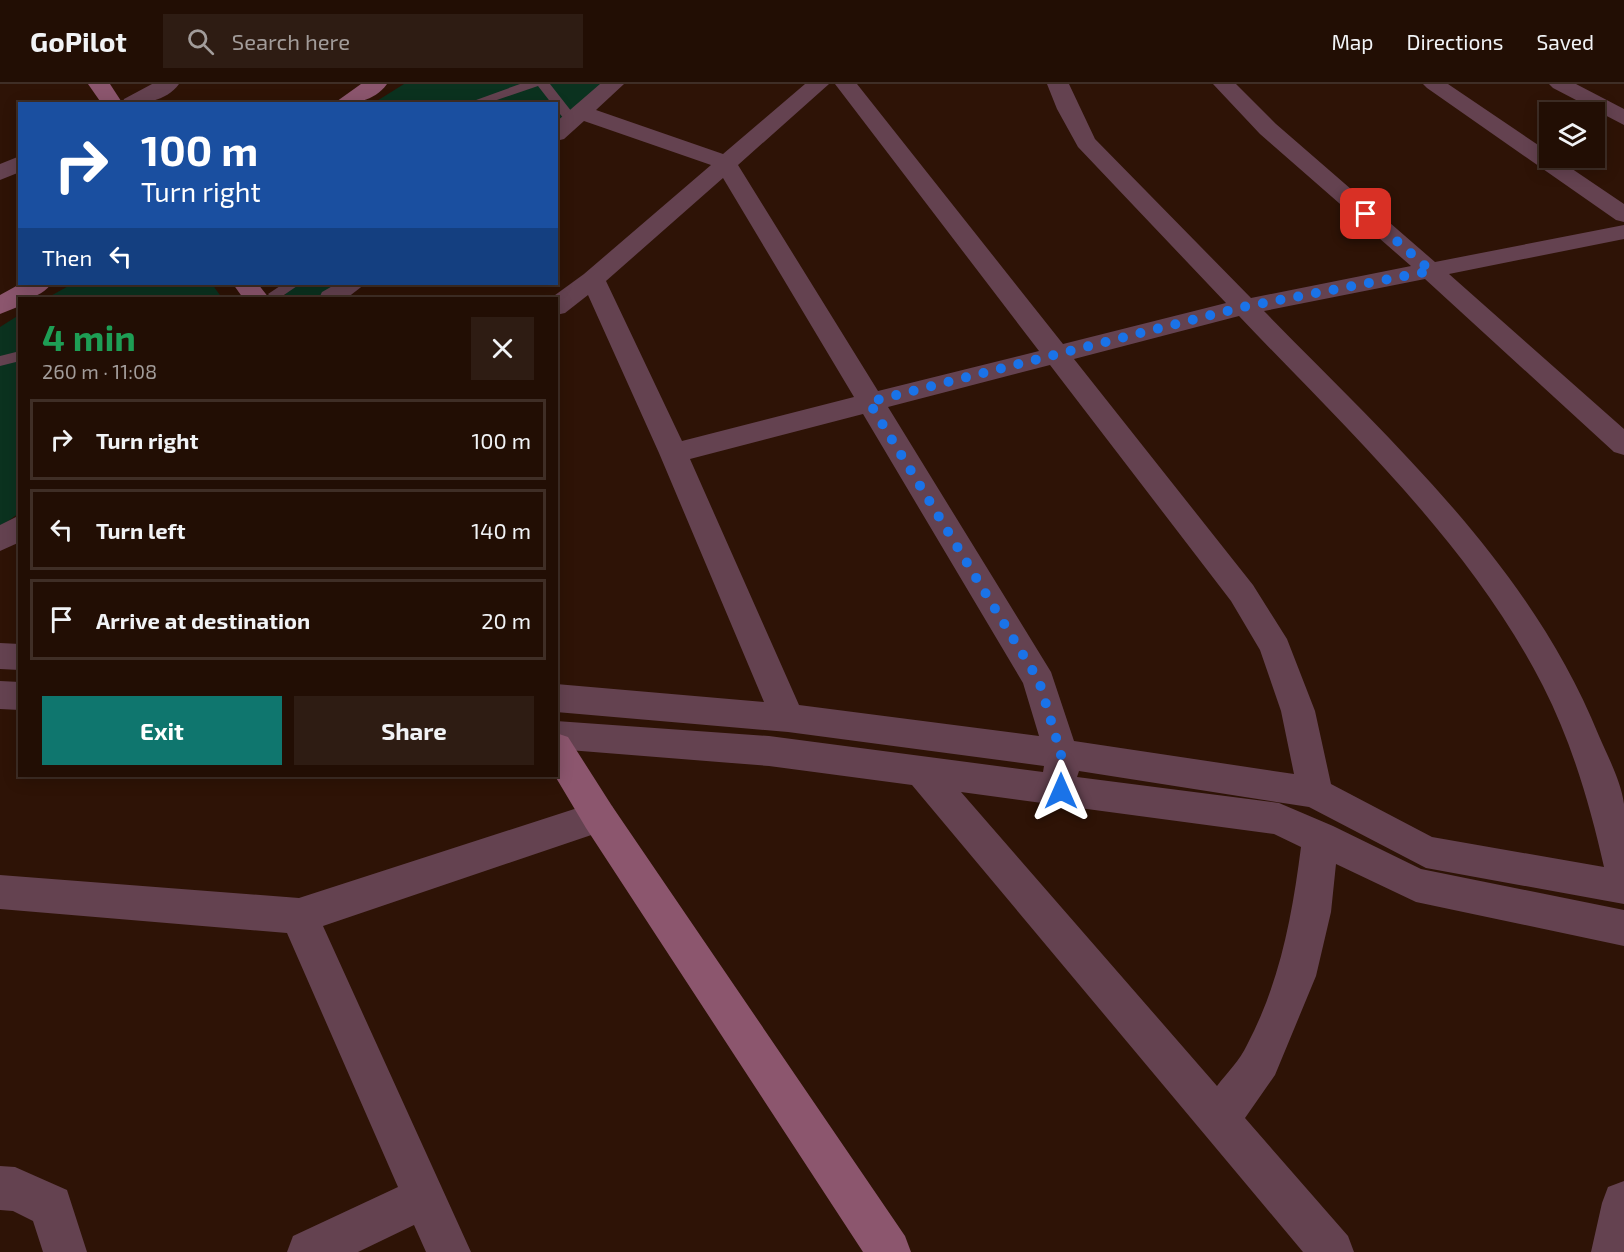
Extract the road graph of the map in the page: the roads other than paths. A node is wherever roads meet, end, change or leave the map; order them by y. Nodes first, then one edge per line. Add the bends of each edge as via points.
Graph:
1 (99, 84) edge
2 (168, 84) edge
3 (376, 84) edge
4 (533, 84) edge
5 (543, 84) edge
6 (614, 84) edge
7 (818, 84) edge
8 (846, 84) edge
9 (1058, 84) edge
10 (1224, 84) edge
11 (1434, 84) edge
12 (1560, 84) edge
13 (112, 102) edge
14 (136, 102) edge
15 (345, 102) edge
16 (477, 102) edge
17 (556, 102) edge
18 (558, 105) edge
19 (1624, 118) edge
20 (571, 123) edge
21 (726, 163) junction
22 (18, 164) edge
23 (0, 173) edge
24 (1624, 215) edge
25 (1624, 232) edge
26 (1431, 271) junction
27 (593, 279) junction
28 (36, 285) edge
29 (247, 285) edge
30 (291, 285) edge
31 (350, 285) edge
32 (266, 296) edge
33 (332, 297) edge
34 (558, 305) edge
35 (0, 306) edge
36 (1243, 307) junction
37 (1056, 354) junction
38 (18, 356) edge
39 (0, 361) edge
40 (869, 402) junction
41 (1624, 445) edge
42 (673, 453) junction
43 (18, 527) edge
44 (0, 540) edge
45 (0, 656) edge
46 (18, 657) edge
47 (0, 694) edge
48 (18, 696) edge
49 (558, 698) edge
50 (788, 718) junction
51 (558, 735) edge
52 (558, 750) edge
53 (1061, 754) junction
54 (923, 773) junction
55 (1061, 791) junction
56 (1315, 793) junction
57 (599, 817) junction
58 (1320, 837) junction
59 (1624, 873) edge
60 (1624, 887) edge
61 (0, 892) edge
62 (299, 916) junction
63 (1624, 928) edge
64 (1219, 1118) junction
65 (0, 1188) edge
66 (423, 1198) junction
67 (1624, 1203) edge
68 (65, 1252) edge
69 (309, 1252) edge
70 (448, 1252) edge
71 (889, 1252) edge
72 (1332, 1252) edge
73 (1612, 1252) edge

1 - 13 street
2 - 14 street
3 - 15 street
4 - 16 lane
5 - 17 lane
6 - 20 street
7 - 21 street
8 - 37 street
9 - 36 street via 1086,142
10 - 26 street via 1268,129
11 - 24 street
12 - 19 street
18 - 20 lane
20 - 21 street
21 - 27 street
21 - 40 street
22 - 23 street
25 - 26 street
26 - 36 street
26 - 41 street
27 - 34 street
27 - 42 street
28 - 35 street
29 - 32 street
30 - 32 lane
31 - 33 street
36 - 37 street
36 - 59 street via 1455,528 1516,614 1563,693 1590,754
37 - 40 street
37 - 56 street via 1242,593 1269,639 1298,711
38 - 39 lane
40 - 42 street
40 - 53 street via 1039,681
42 - 50 street
43 - 44 street
45 - 46 street
47 - 48 street
49 - 50 street
50 - 53 street
51 - 54 street via 769,751
52 - 57 street
53 - 55 street
53 - 56 street
54 - 55 street
54 - 64 street
55 - 58 street via 1279,819
56 - 60 street via 1426,852
57 - 62 street
57 - 71 street
58 - 63 street via 1416,885
58 - 64 street via 1312,912 1296,976 1261,1061
61 - 62 street
62 - 66 street
64 - 72 street
65 - 68 street via 15,1189 51,1206
66 - 69 street
66 - 70 street
67 - 73 street

